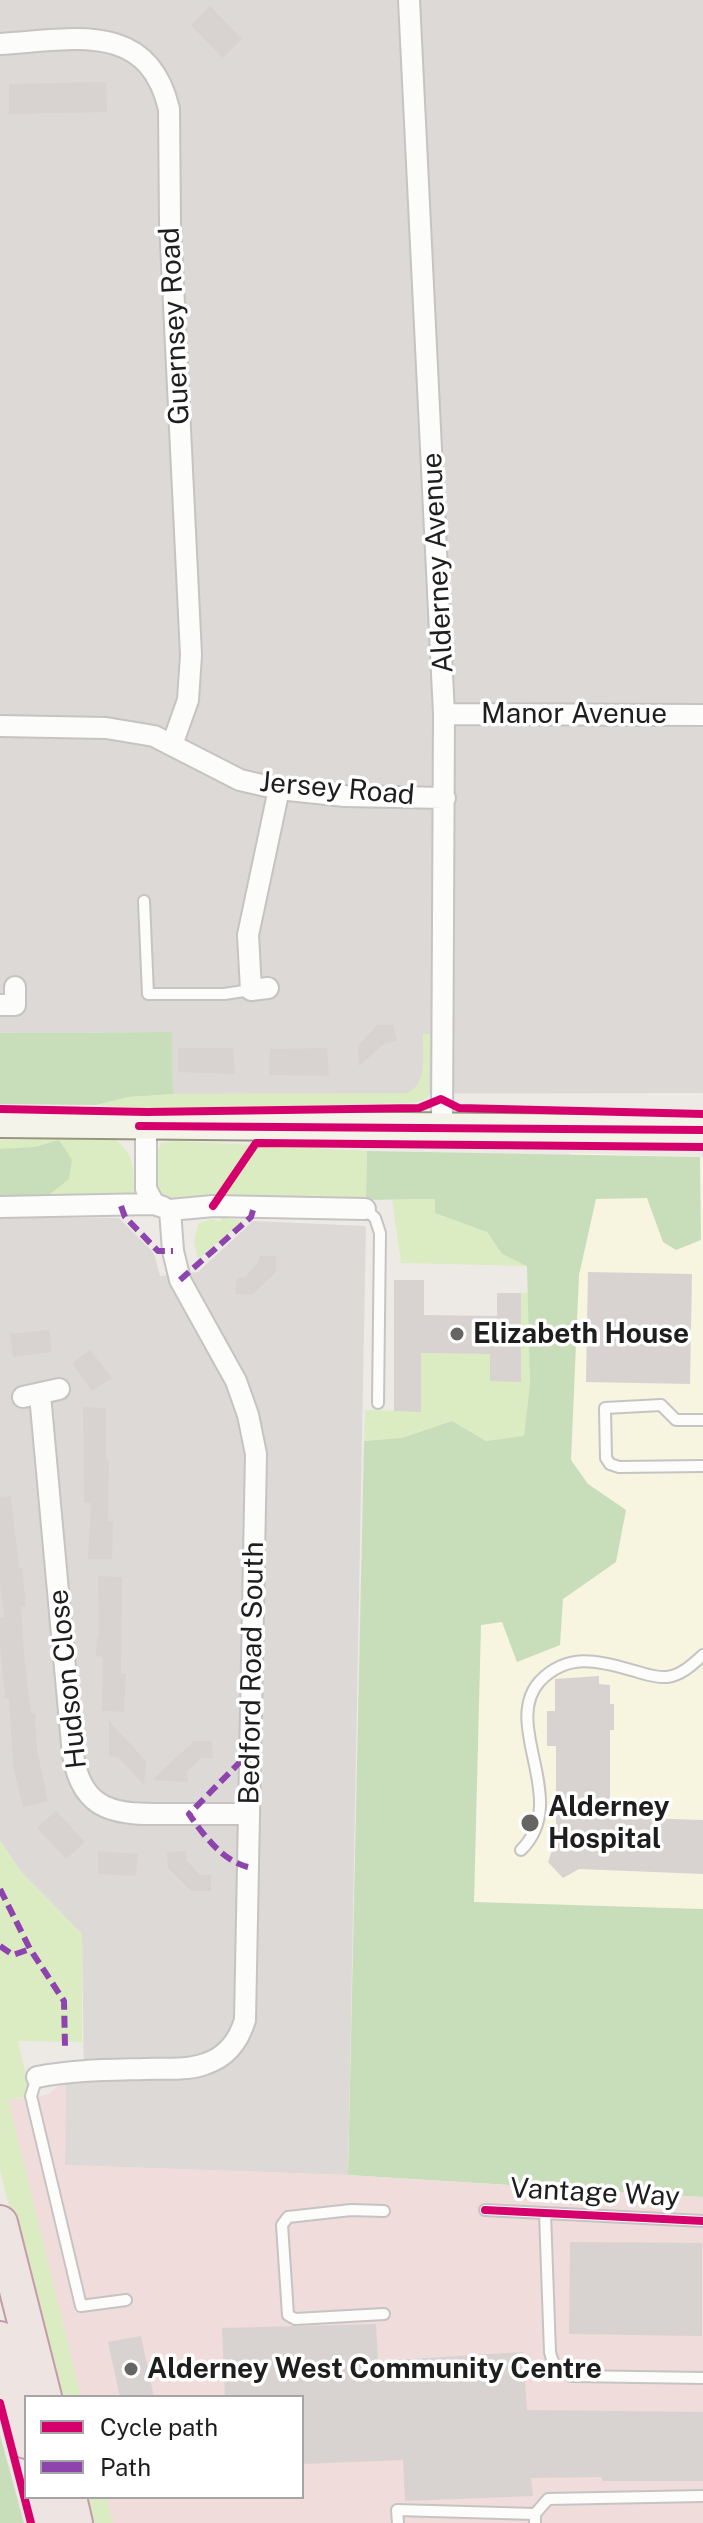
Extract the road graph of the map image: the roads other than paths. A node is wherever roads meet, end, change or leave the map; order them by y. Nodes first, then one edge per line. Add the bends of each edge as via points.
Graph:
1 (409, 0) edge
2 (0, 44) edge
3 (444, 714) junction
4 (703, 715) edge
5 (0, 726) edge
6 (172, 745) junction
7 (279, 789) junction
8 (445, 798) junction
9 (144, 901) dead end
10 (260, 989) joint
11 (0, 1123) edge
12 (146, 1126) junction
13 (442, 1127) junction
14 (703, 1130) edge
15 (0, 1207) edge
16 (162, 1207) junction
17 (365, 1209) joint
18 (41, 1394) dead end
19 (378, 1403) dead end
20 (703, 1420) edge
21 (703, 1466) edge
22 (703, 1655) edge
23 (249, 1814) junction
24 (521, 1850) dead end
25 (37, 2077) joint
26 (485, 2210) dead end
27 (384, 2211) dead end
28 (545, 2213) junction
29 (703, 2221) edge
30 (0, 2223) edge
31 (126, 2300) dead end
32 (384, 2314) dead end
33 (0, 2339) edge
34 (703, 2378) edge
35 (43, 2395) edge
36 (24, 2433) edge
37 (703, 2496) edge
38 (41, 2499) edge
39 (69, 2499) edge
40 (535, 2518) edge
41 (47, 2523) edge
42 (75, 2523) edge
43 (398, 2523) edge

1 - 3 street, Alderney Avenue
2 - 6 street, Guernsey Road via 104,40 143,58 159,79 169,109 191,655 188,700
3 - 4 street, Manor Avenue
3 - 8 street, Alderney Avenue
5 - 6 street, Jersey Road via 106,728 154,736
6 - 7 street, Jersey Road via 240,780
7 - 8 street, Jersey Road
7 - 10 street via 248,935
8 - 13 street, Alderney Avenue
9 - 10 lane via 148,994
11 - 12 main road
12 - 13 main road
12 - 16 street, Bedford Road South via 146,1189
13 - 14 main road
15 - 16 street
16 - 17 street
16 - 23 street, Bedford Road South via 180,1280 236,1381 256,1454
17 - 19 lane via 380,1233
18 - 23 street, Hudson Close via 73,1755 81,1784 101,1805 123,1813
20 - 21 lane via 676,1420 661,1405 605,1408 610,1464
22 - 24 lane via 670,1677 588,1661 558,1665 539,1683 531,1696 528,1721 541,1793 539,1819
23 - 25 street, Bedford Road South via 245,2020 230,2049 184,2068
25 - 31 lane via 31,2096 81,2306
26 - 28 lane, Vantage Way
27 - 32 lane via 288,2217 282,2225 288,2315 295,2319
28 - 29 lane, Vantage Way
28 - 34 lane via 553,2364 571,2376
30 - 35 highway
33 - 36 highway
37 - 40 lane via 548,2499
38 - 41 highway
39 - 42 highway
40 - 43 lane via 397,2510

